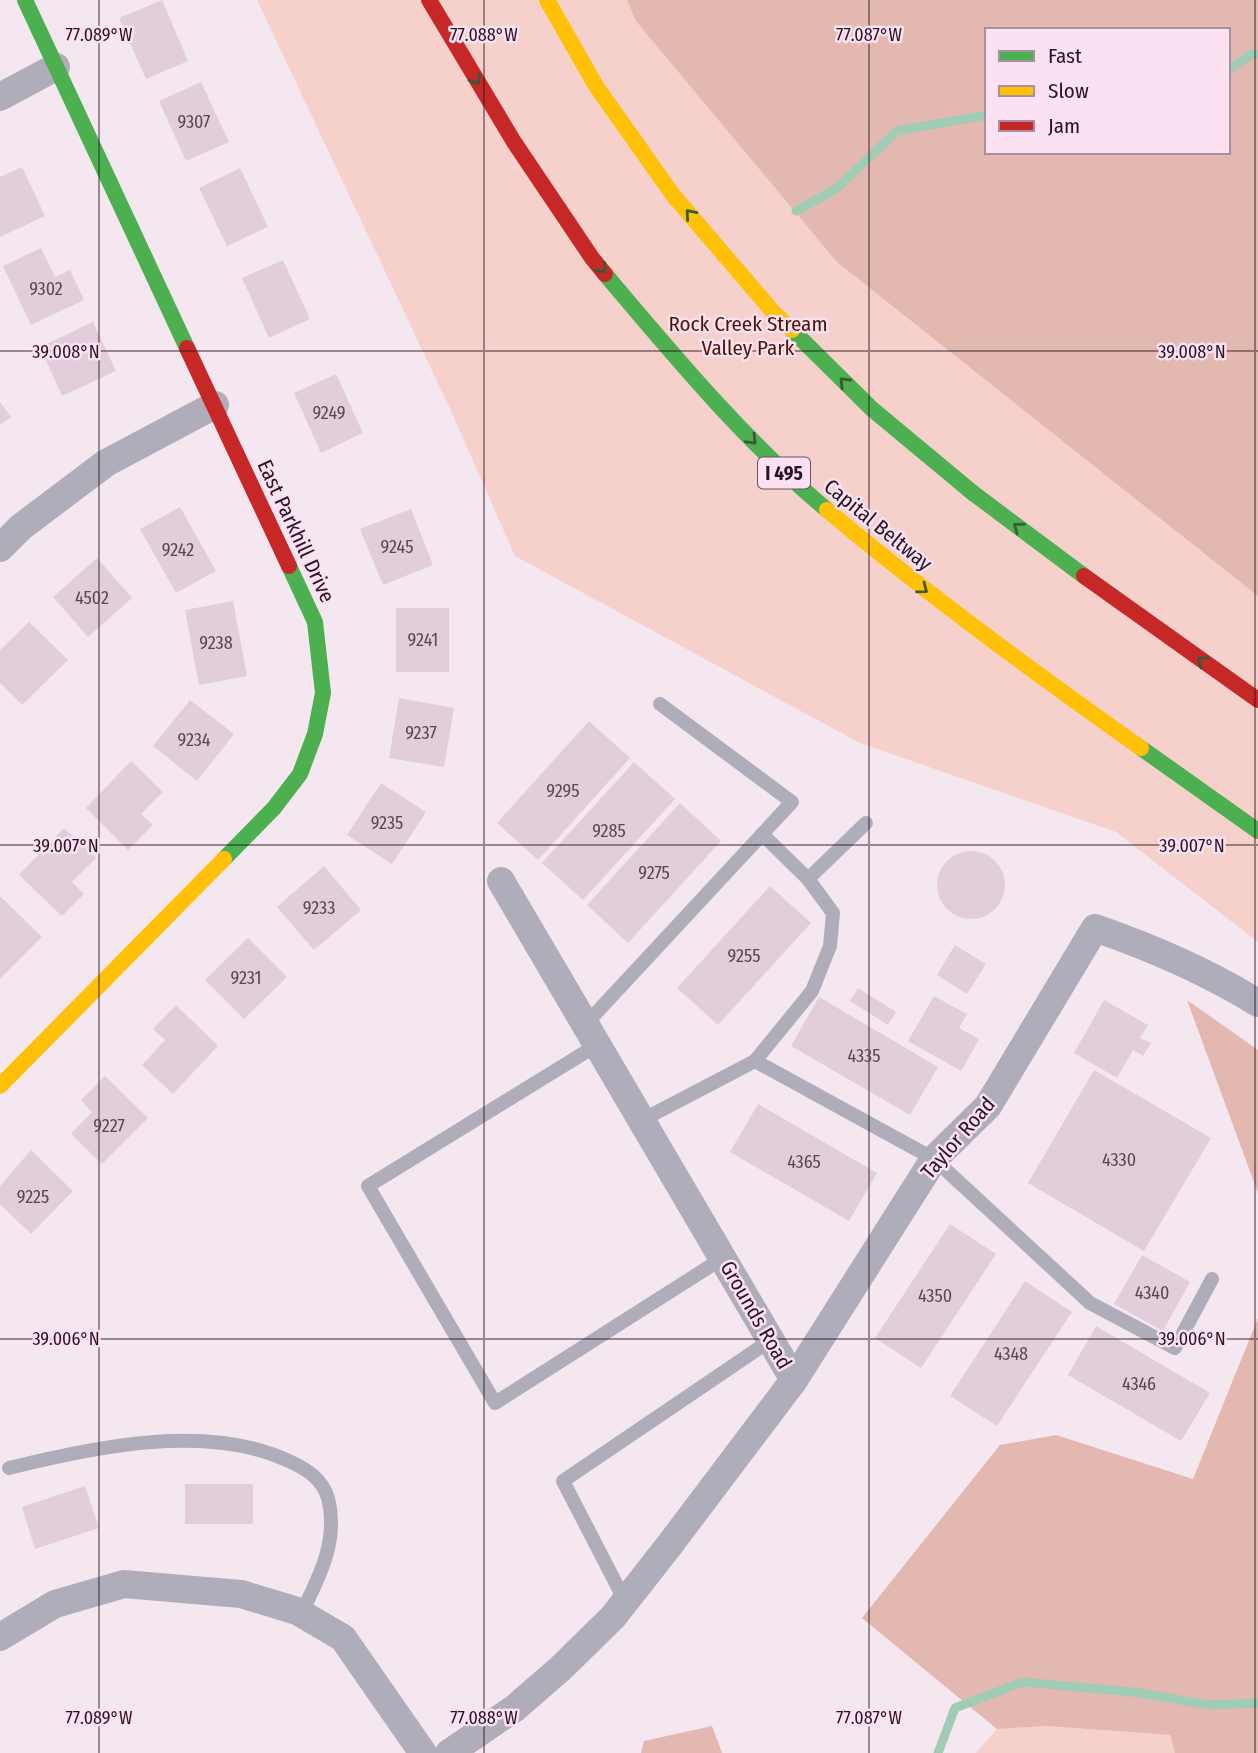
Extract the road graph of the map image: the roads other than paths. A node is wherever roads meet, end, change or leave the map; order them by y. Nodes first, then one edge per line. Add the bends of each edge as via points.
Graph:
1 (25, 0) edge
2 (429, 0) edge
3 (547, 0) edge
4 (56, 68) junction
5 (0, 97) edge
6 (215, 405) junction
7 (0, 548) edge
8 (1258, 700) edge
9 (660, 704) dead end
10 (866, 823) dead end
11 (1258, 831) edge
12 (762, 834) junction
13 (808, 879) junction
14 (501, 881) dead end
15 (1258, 1003) edge
16 (591, 1035) junction
17 (755, 1061) junction
18 (0, 1086) edge
19 (642, 1121) junction
20 (934, 1159) junction
21 (723, 1258) junction
22 (1212, 1279) dead end
23 (771, 1340) junction
24 (794, 1380) junction
25 (9, 1468) dead end
26 (625, 1601) junction
27 (301, 1614) junction
28 (0, 1637) edge
29 (458, 1751) edge
30 (423, 1753) edge

1 - 4 main road, East Parkhill Drive
2 -> 11 main road, Capital Beltway / I 495 via 514,142 592,258 694,380 790,479 894,567
8 -> 3 main road via 973,493 862,400 774,313 673,195 596,86
4 - 5 street
4 - 6 main road, East Parkhill Drive
6 - 7 street via 106,463
6 - 18 main road, East Parkhill Drive via 315,622 323,693 315,734 300,774 274,808
9 - 12 lane via 792,802
10 - 13 lane
12 - 13 lane
12 - 16 lane
13 - 17 lane via 833,913 830,946 812,990
14 - 16 street, Grounds Road
15 - 20 street, Taylor Road via 1158,950 1095,928 988,1106
16 - 19 street, Grounds Road
16 - 21 lane via 368,1186 495,1404
17 - 19 lane
17 - 20 lane
19 - 21 street, Grounds Road
20 - 22 lane via 1090,1303 1175,1348
20 - 24 street, Taylor Road
21 - 23 street, Grounds Road
23 - 24 street, Grounds Road
23 - 26 lane via 563,1480
24 - 26 street, Grounds Road
25 - 27 lane via 78,1450 143,1442 222,1443 273,1453 306,1469 328,1497 331,1523 322,1572
26 - 29 street, Grounds Road via 561,1668
27 - 28 street via 241,1594 124,1584 55,1605
27 - 30 street via 343,1638

